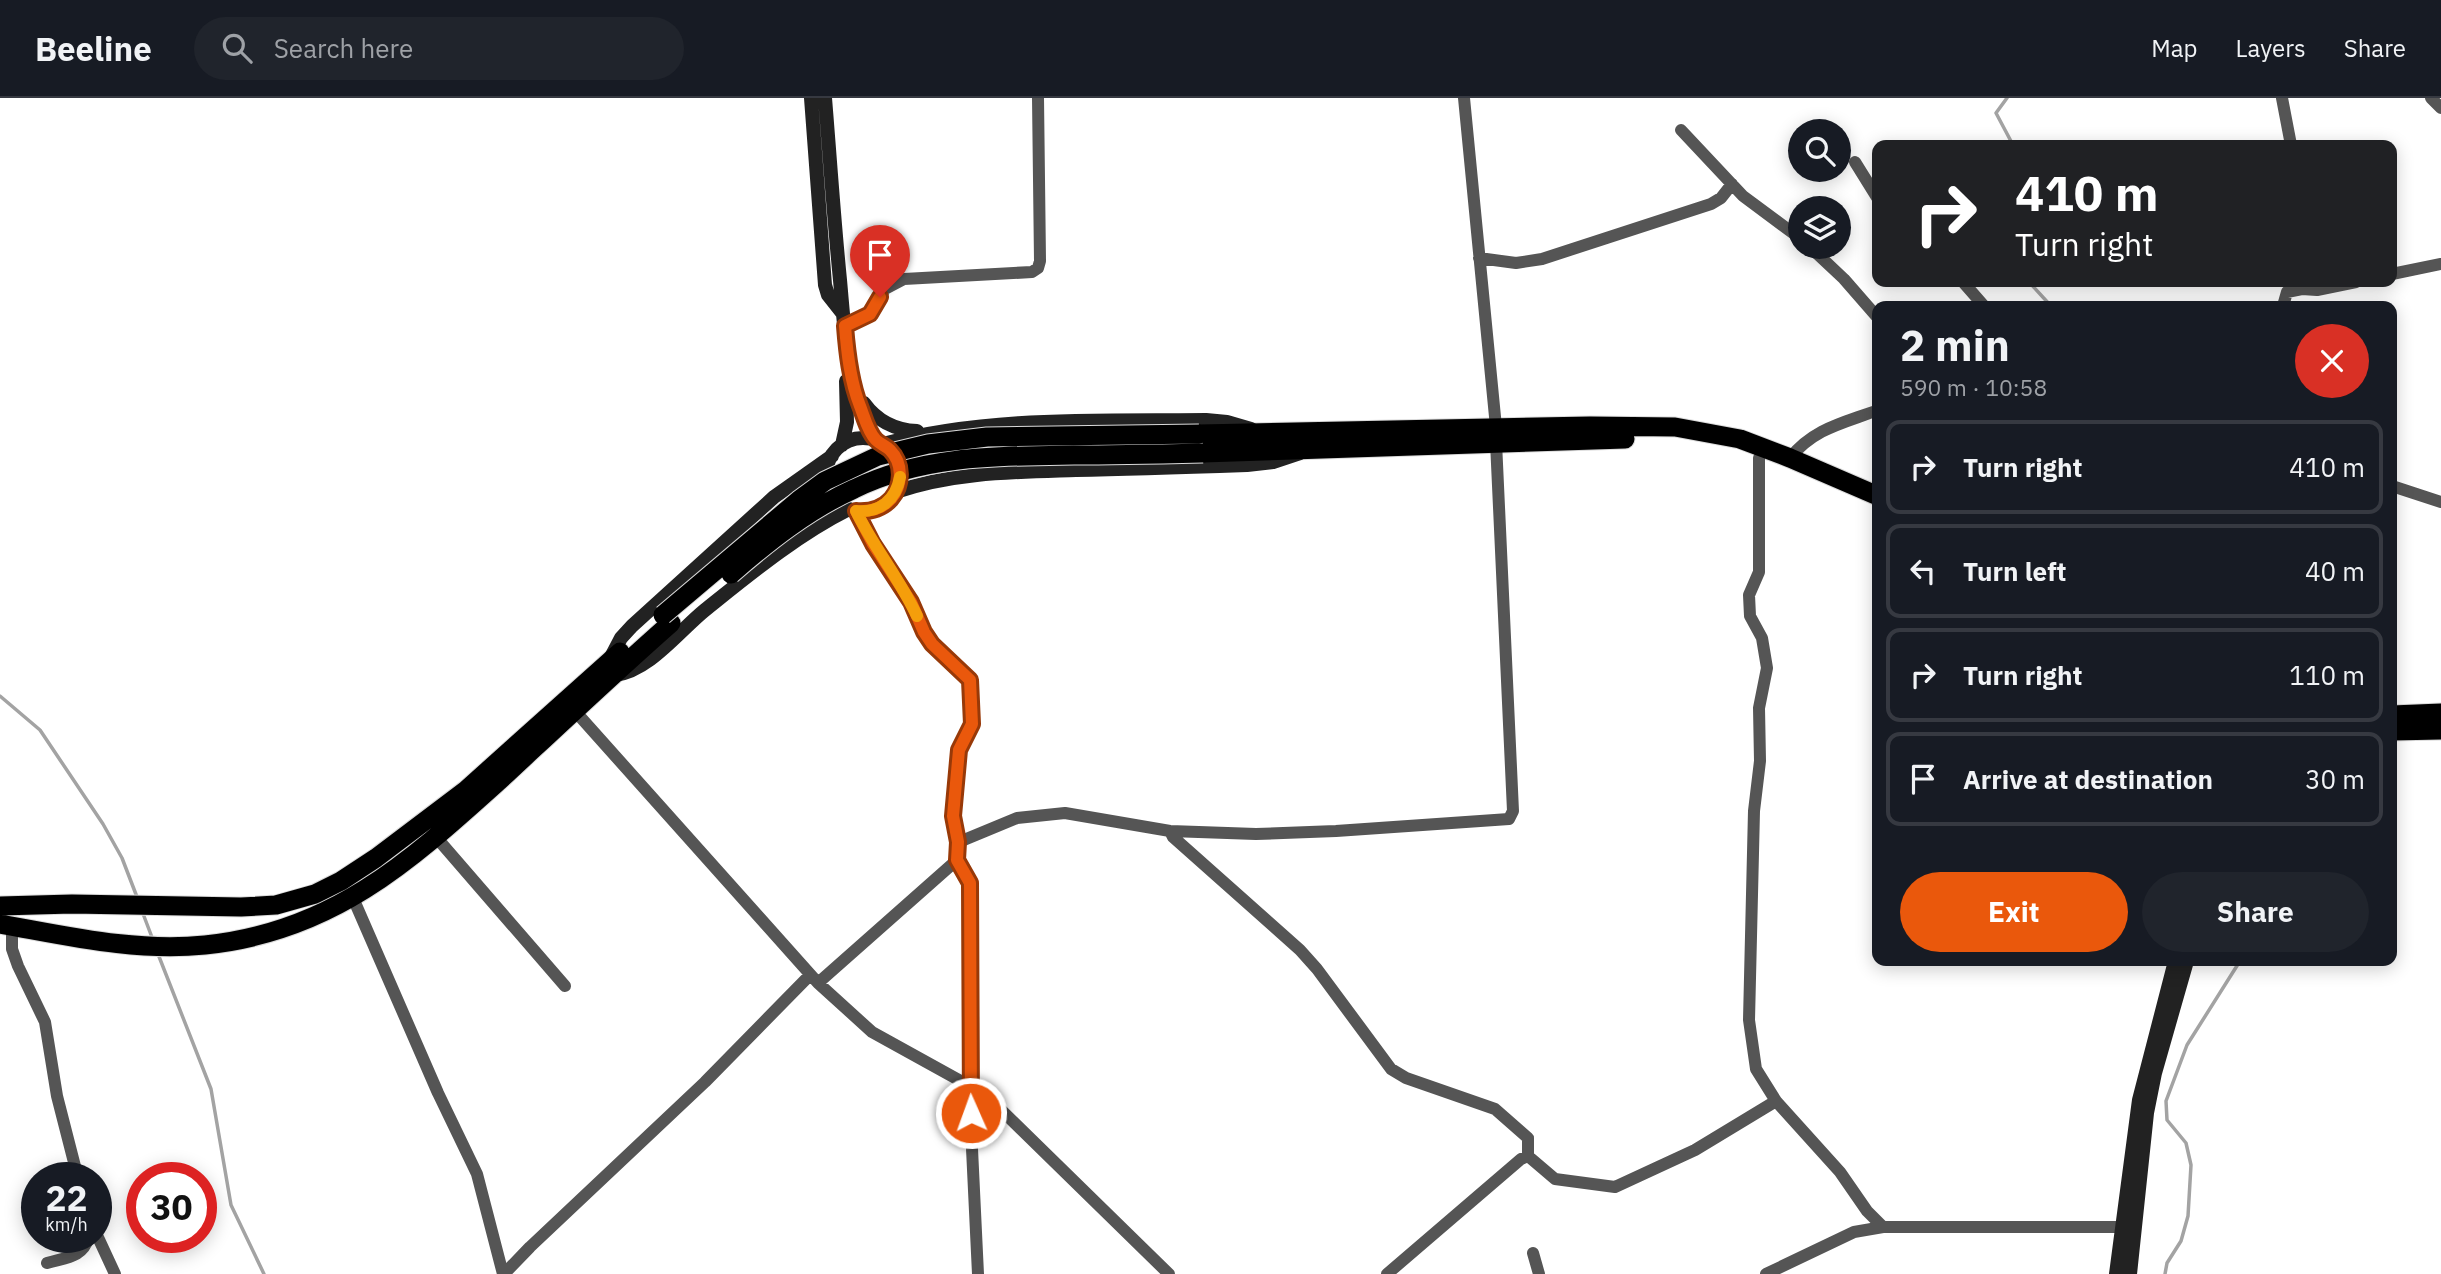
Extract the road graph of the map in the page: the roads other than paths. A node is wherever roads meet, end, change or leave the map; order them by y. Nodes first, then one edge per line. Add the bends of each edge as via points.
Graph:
1 (811, 98) edge
2 (825, 98) edge
3 (1038, 98) edge
4 (1464, 98) edge
5 (2282, 98) edge
6 (2431, 98) edge
7 (2441, 108) edge
8 (1681, 130) dead end
9 (2290, 140) edge
10 (1855, 162) dead end
11 (1731, 184) junction
12 (1872, 189) edge
13 (1788, 230) edge
14 (1479, 258) junction
15 (1823, 259) edge
16 (2441, 264) edge
17 (2397, 273) edge
18 (1967, 287) edge
19 (2311, 287) edge
20 (1980, 301) edge
21 (2284, 301) edge
22 (1872, 311) edge
23 (844, 321) junction
24 (848, 359) junction
25 (854, 386) junction
26 (1872, 412) edge
27 (1256, 431) junction
28 (933, 432) junction
29 (1496, 435) junction
30 (880, 442) junction
31 (1201, 443) junction
32 (837, 450) junction
33 (1306, 450) junction
34 (1759, 458) junction
35 (1790, 458) junction
36 (2397, 488) edge
37 (896, 492) junction
38 (1872, 493) edge
39 (2441, 502) edge
40 (1872, 507) edge
41 (853, 510) junction
42 (612, 668) junction
43 (575, 711) junction
44 (2441, 713) edge
45 (2397, 715) edge
46 (2441, 730) edge
47 (2397, 732) edge
48 (1170, 831) junction
49 (436, 837) junction
50 (958, 842) junction
51 (957, 860) junction
52 (354, 898) junction
53 (0, 906) edge
54 (6, 925) edge
55 (2174, 966) edge
56 (2187, 966) edge
57 (814, 979) junction
58 (565, 986) dead end
59 (969, 1086) junction
60 (1776, 1101) junction
61 (1528, 1156) junction
62 (74, 1162) edge
63 (1883, 1227) junction
64 (2122, 1227) junction
65 (80, 1253) edge
66 (105, 1253) edge
67 (1533, 1253) dead end
68 (47, 1263) dead end
69 (115, 1274) edge
70 (504, 1274) edge
71 (978, 1274) edge
72 (1169, 1274) edge
73 (1387, 1274) edge
74 (1539, 1274) edge
75 (1766, 1274) edge
76 (2116, 1274) edge
77 (2130, 1274) edge

1 - 23 main road via 825,285
2 - 23 main road
3 - 23 street via 1038,268 904,279 885,289 870,314
4 - 14 street
5 - 9 street
6 - 7 street
8 - 11 street
10 - 12 street
11 - 13 street
11 - 14 street via 1711,204 1542,259 1516,263
14 - 29 street
15 - 22 street
16 - 17 street
18 - 20 street
19 - 21 street via 2287,292
23 - 24 main road
24 - 25 main road
24 - 32 main road via 847,422
25 - 28 main road via 872,414 888,425
25 - 30 main road
26 - 35 street via 1821,431
27 - 28 main road via 1227,422 1196,420
27 - 29 highway
27 - 31 highway
28 - 30 main road
29 - 33 highway
29 - 34 highway via 1671,439
29 - 35 highway via 1683,428 1740,439
29 - 48 street via 1512,817 1336,831
30 - 32 main road via 856,439
30 - 37 main road via 894,455 900,469
31 - 33 highway
31 - 42 highway, bridge via 988,456 889,474 807,514 667,619
32 - 41 main road via 827,470 828,486 836,499
32 - 42 main road via 774,497 632,626 616,645
33 - 37 main road via 1261,464 957,476
34 - 40 highway
34 - 60 street via 1759,572 1749,595 1750,616 1762,638 1767,668 1759,708 1749,1020 1756,1069
35 - 38 highway
36 - 39 street
37 - 41 main road via 872,511
41 - 42 main road via 792,543 642,666 629,672
41 - 50 street via 932,644 970,680 972,724 959,750 953,816
42 - 43 highway
42 - 53 highway via 398,842 315,894 276,905 241,908
43 - 49 highway
43 - 57 street
44 - 45 highway
46 - 47 highway
48 - 50 street via 1065,813 1017,818
48 - 61 street via 1317,968 1391,1069 1494,1110 1528,1138
49 - 52 highway
49 - 58 street
50 - 51 street
51 - 57 street
51 - 59 street via 970,883
52 - 54 highway via 280,929 182,946 119,945
52 - 70 street via 477,1174
54 - 62 street via 18,967 45,1023
55 - 64 main road via 2138,1100
56 - 77 main road via 2147,1114
57 - 59 street via 872,1032
57 - 70 street
59 - 71 street
59 - 72 street via 986,1095
60 - 61 street via 1695,1150 1615,1187 1555,1179
60 - 63 street
61 - 73 street
63 - 64 street
63 - 75 street via 1854,1232
64 - 76 main road
65 - 68 street
66 - 69 street
67 - 74 street

